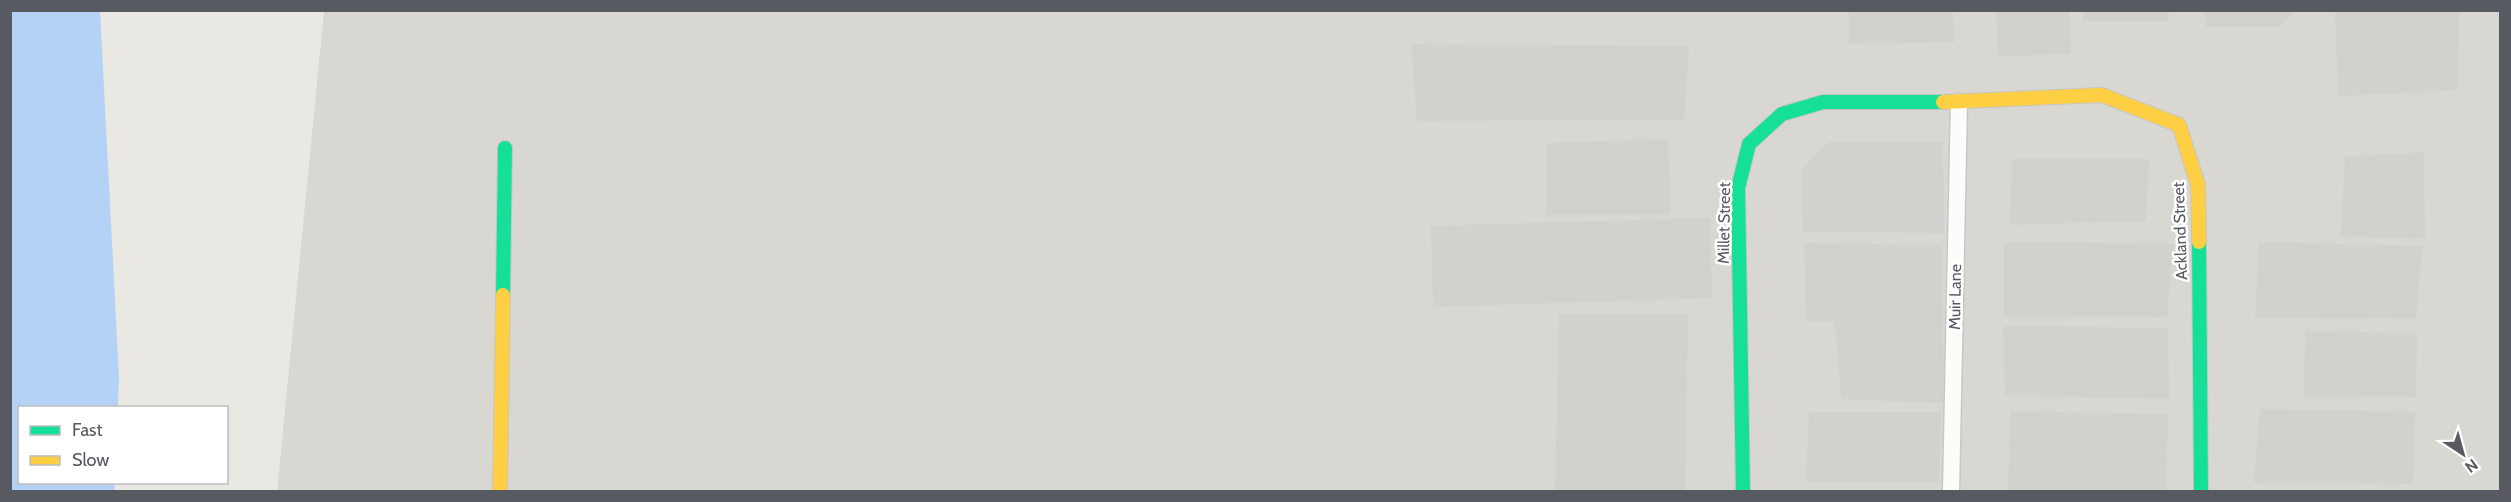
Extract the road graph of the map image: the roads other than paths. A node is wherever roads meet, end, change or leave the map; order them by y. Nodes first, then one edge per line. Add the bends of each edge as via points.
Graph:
1 (1959, 102) junction
2 (505, 148) dead end
3 (500, 492) edge
4 (1743, 492) edge
5 (1951, 492) edge
6 (2201, 492) edge

1 - 4 street, Millet Street via 1823,102 1782,114 1749,144 1738,188
1 - 5 lane, Muir Lane
1 - 6 street, Ackland Street via 2102,95 2179,125 2198,185
2 - 3 street

